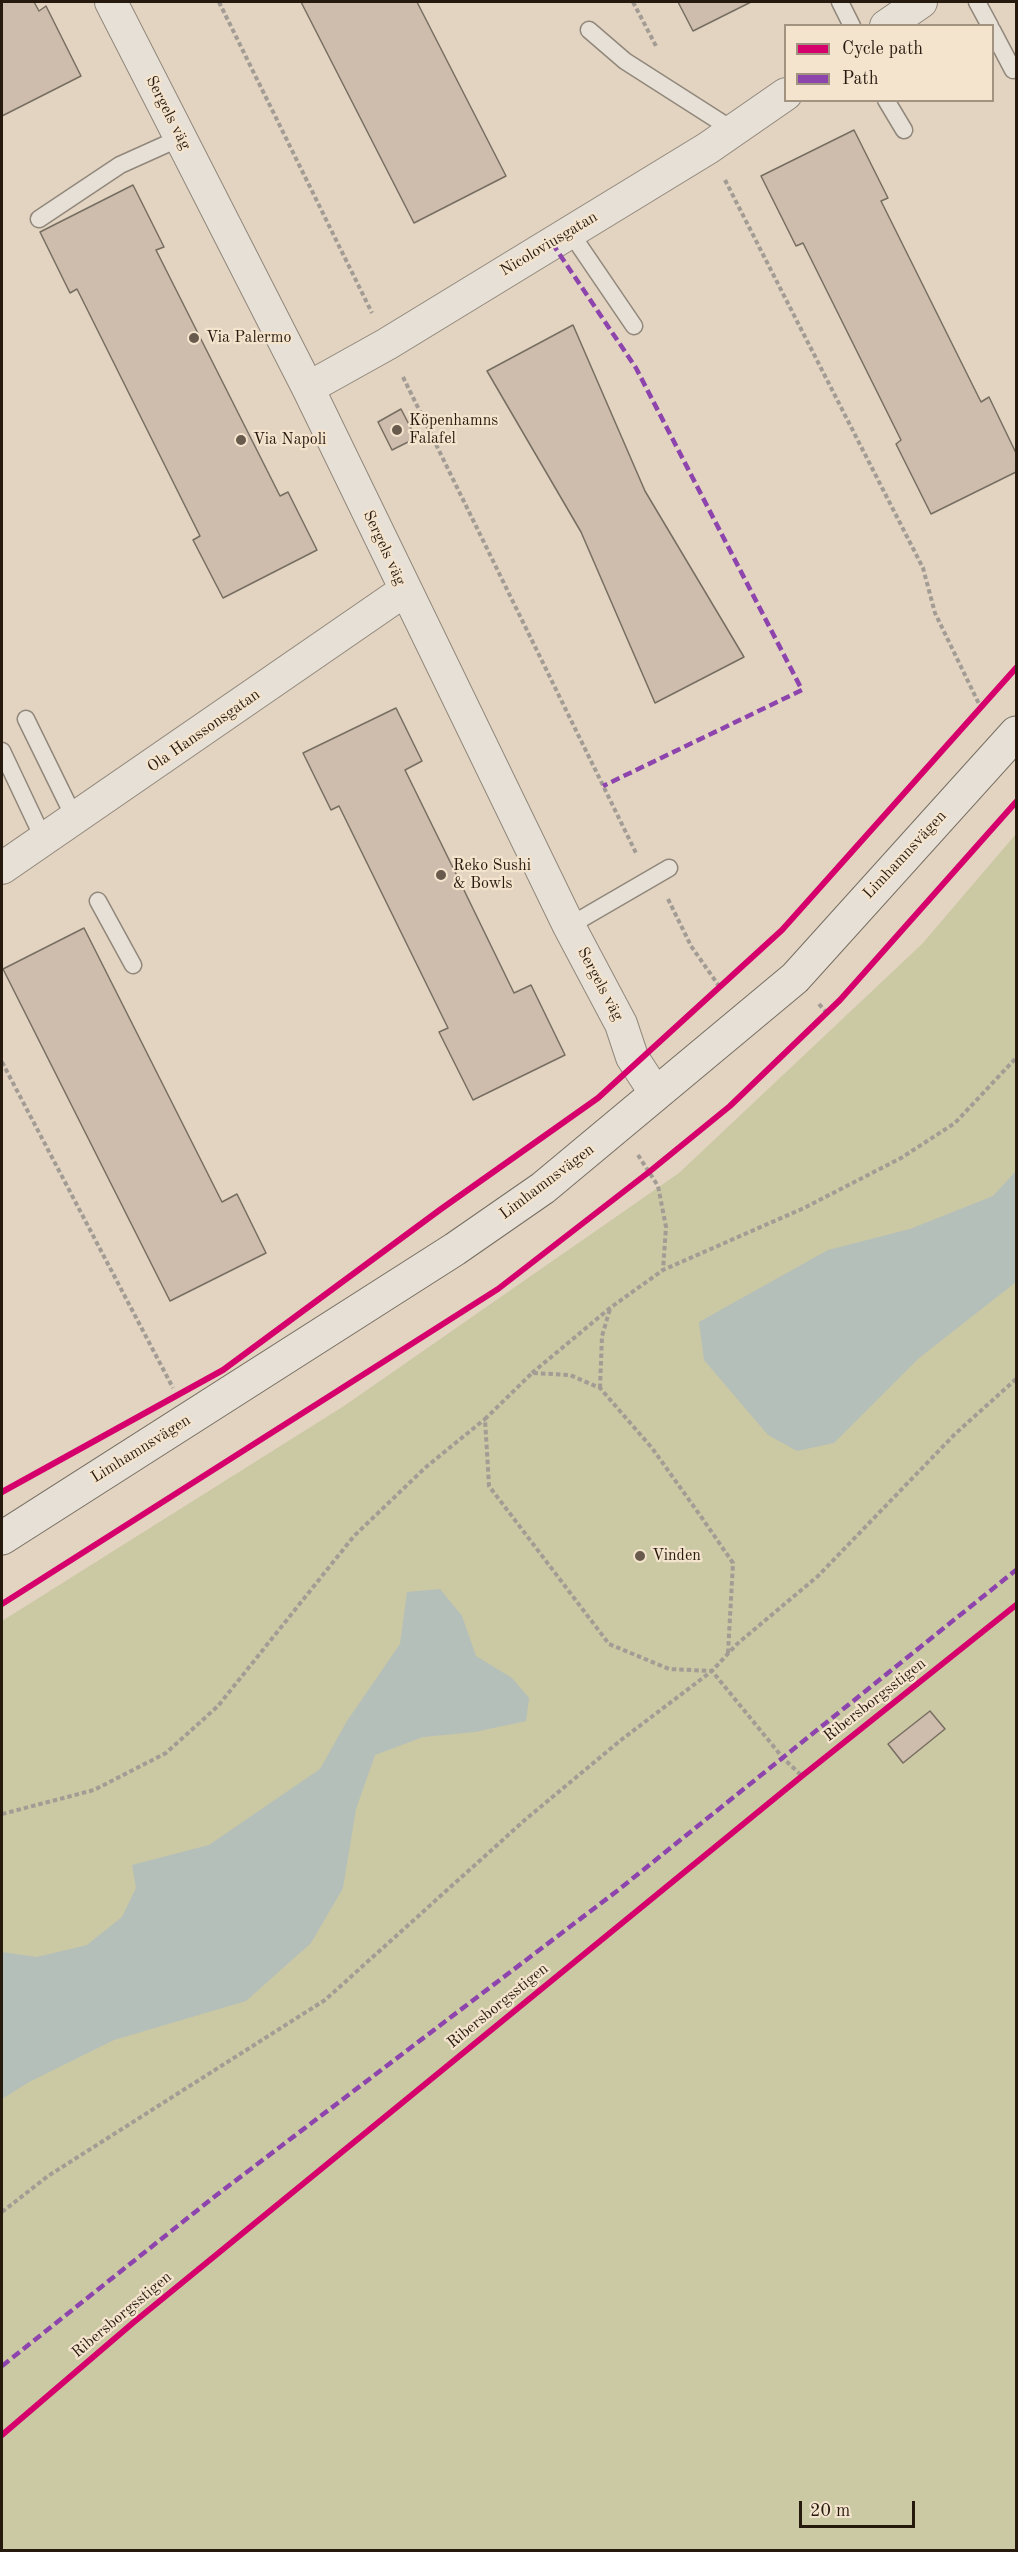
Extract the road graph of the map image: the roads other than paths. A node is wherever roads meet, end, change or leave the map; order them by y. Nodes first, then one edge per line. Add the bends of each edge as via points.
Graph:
1 (111, 2) edge
2 (840, 2) edge
3 (921, 2) edge
4 (978, 2) edge
5 (851, 24) edge
6 (889, 24) edge
7 (989, 24) edge
8 (589, 30) dead end
9 (994, 32) edge
10 (1013, 70) dead end
11 (784, 95) edge
12 (887, 102) edge
13 (904, 130) dead end
14 (180, 138) junction
15 (721, 139) junction
16 (39, 219) dead end
17 (570, 232) junction
18 (634, 326) dead end
19 (308, 388) junction
20 (404, 591) junction
21 (26, 719) dead end
22 (1017, 733) edge
23 (2, 751) edge
24 (75, 819) junction
25 (44, 840) junction
26 (2, 868) edge
27 (663, 872) road end
28 (98, 902) dead end
29 (569, 926) junction
30 (133, 965) dead end
31 (656, 1094) junction
32 (2, 1538) edge

1 - 14 street, Sergels väg
2 - 5 lane
3 - 6 street
4 - 7 lane
8 - 15 lane via 625,61 682,97
9 - 10 lane
11 - 15 street, Nicoloviusgatan
12 - 13 lane
14 - 16 lane via 120,165
14 - 19 street, Sergels väg
15 - 17 street, Nicoloviusgatan
17 - 18 lane
17 - 19 street, Nicoloviusgatan
19 - 20 street, Sergels väg
20 - 24 street, Ola Hanssonsgatan
20 - 29 street, Sergels väg
21 - 24 lane
22 - 31 main road, Limhamnsvägen via 795,978
23 - 25 lane
24 - 25 street, Ola Hanssonsgatan
25 - 26 street, Ola Hanssonsgatan
27 - 29 lane
28 - 30 lane
29 - 31 street, Sergels väg via 621,1024 632,1057
31 - 32 main road, Limhamnsvägen via 543,1188 455,1250

